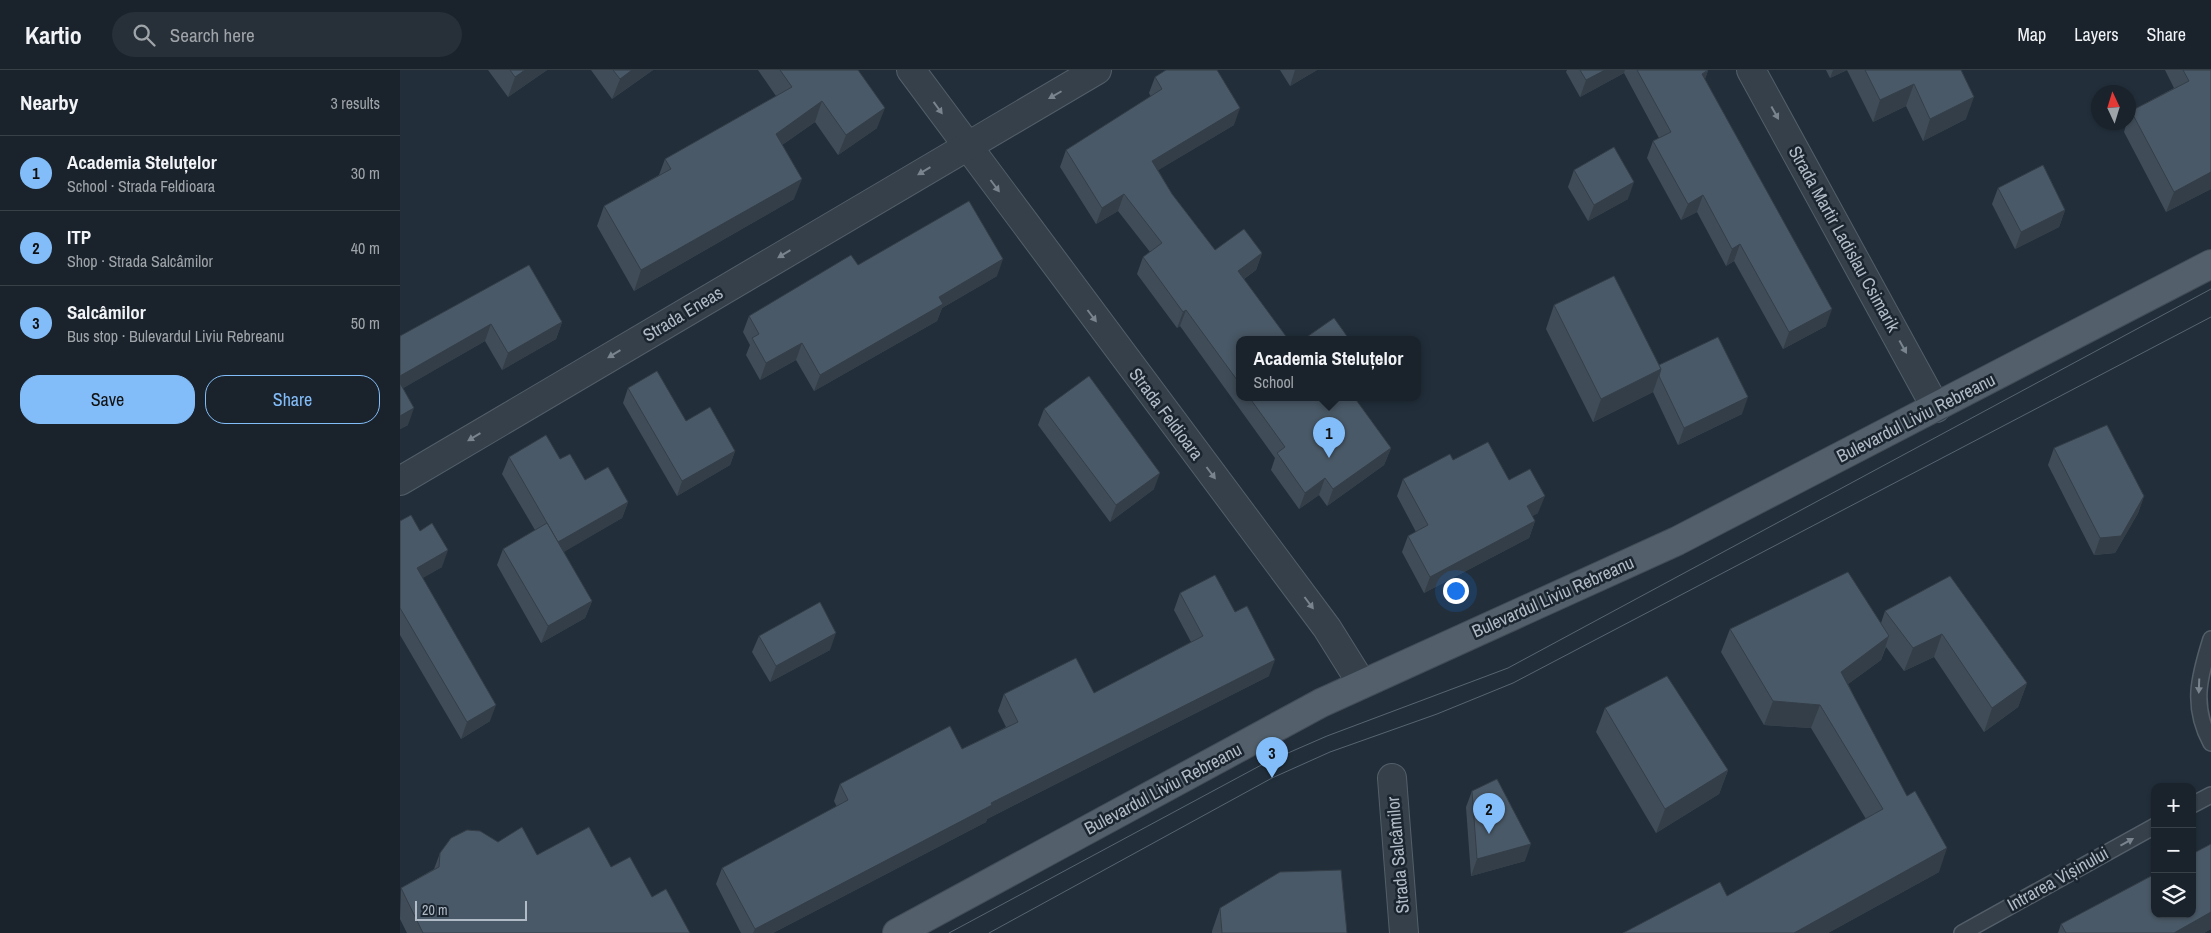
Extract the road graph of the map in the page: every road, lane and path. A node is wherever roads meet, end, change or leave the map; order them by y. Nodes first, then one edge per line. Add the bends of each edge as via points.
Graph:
1 (910, 70) edge
2 (1097, 70) edge
3 (1751, 70) edge
4 (966, 146) junction
5 (2211, 264) edge
6 (1936, 408) junction
7 (400, 481) edge
8 (2211, 639) edge
9 (1362, 684) junction
10 (2211, 743) edge
11 (1392, 778) dead end
12 (2211, 795) edge
13 (2196, 803) edge
14 (2151, 828) edge
15 (897, 933) edge
16 (1404, 933) edge
17 (1962, 933) edge

1 -> 4 street, Strada Feldioara
2 -> 4 street, Strada Eneas
3 -> 6 street, Strada Martir Ladislau Csimarik
4 -> 7 street, Strada Eneas
4 -> 9 street, Strada Feldioara via 1327,628
5 - 6 main road, Bulevardul Liviu Rebreanu
6 - 9 main road, Bulevardul Liviu Rebreanu via 1677,541
8 -> 10 lane via 2198,683 2202,726
9 - 15 main road, Bulevardul Liviu Rebreanu
11 - 16 street, Strada Salcâmilor
12 - 13 lane
17 -> 14 lane, Intrarea Vișinului

